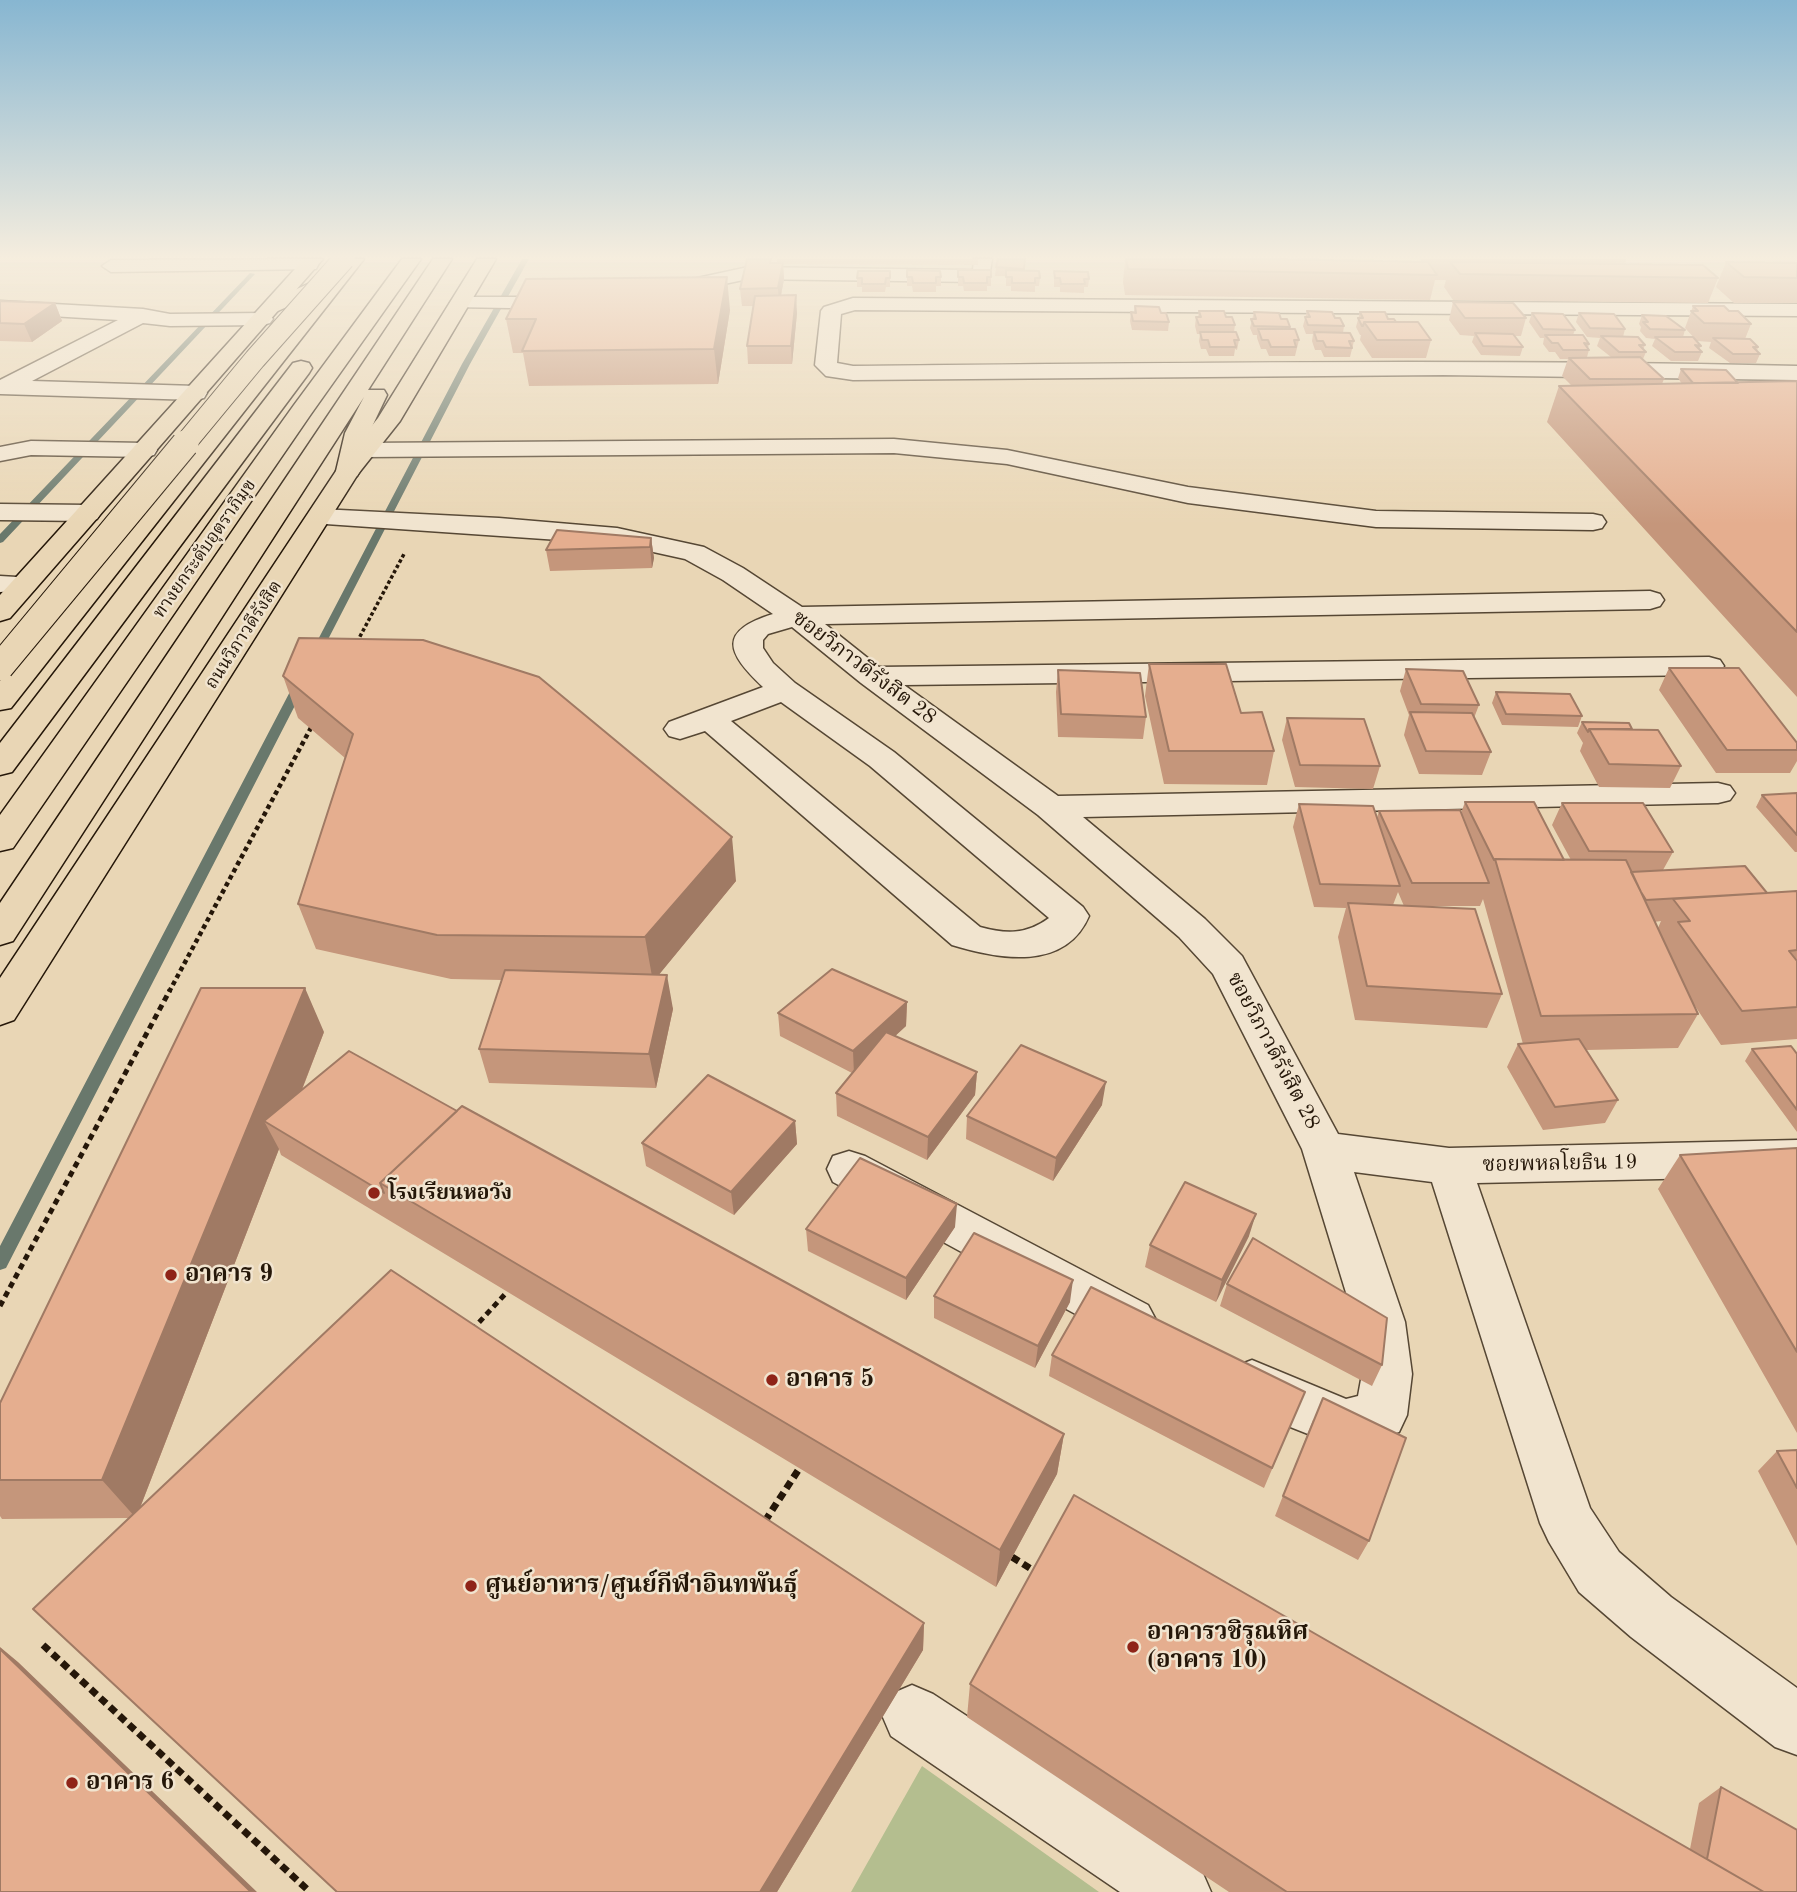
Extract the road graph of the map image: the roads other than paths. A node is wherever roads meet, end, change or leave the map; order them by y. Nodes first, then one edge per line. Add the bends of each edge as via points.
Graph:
1 (80, 347) edge
2 (237, 347) edge
3 (268, 347) edge
4 (281, 347) edge
5 (317, 347) edge
6 (349, 347) edge
7 (385, 347) edge
8 (402, 347) edge
9 (433, 347) edge
10 (828, 347) edge
11 (1462, 347) dead end
12 (1477, 367) junction
13 (1797, 373) edge
14 (2, 387) edge
15 (196, 393) junction
16 (145, 450) junction
17 (0, 454) edge
18 (357, 461) junction
19 (0, 512) edge
20 (88, 513) junction
21 (320, 517) junction
22 (1593, 522) dead end
23 (12, 584) edge
24 (1650, 600) dead end
25 (0, 612) edge
26 (796, 616) junction
27 (1709, 666) edge
28 (0, 667) edge
29 (872, 676) junction
30 (784, 690) junction
31 (0, 701) edge
32 (0, 765) edge
33 (1718, 793) dead end
34 (1050, 807) junction
35 (0, 840) edge
36 (0, 932) edge
37 (0, 1010) edge
38 (1324, 1149) junction
39 (1797, 1158) edge
40 (1449, 1166) junction
41 (849, 1169) edge
42 (1168, 1339) edge
43 (1217, 1366) edge
44 (912, 1715) dead end
45 (1797, 1725) edge
46 (1178, 1892) edge

1 - 14 street
2 - 15 main road
3 - 28 main road, bridge
4 - 31 main road
5 - 32 main road, ทางยกระดับอุตราภิมุข
6 - 35 main road, ทางยกระดับอุตราภิมุข
7 - 36 main road, ถนนวิภาวดีรังสิต
8 - 18 main road via 357,433
9 - 18 main road, ถนนวิภาวดีรังสิต via 388,421
10 - 12 street via 826,365 853,373
11 - 12 street
12 - 13 street
14 - 15 street
15 - 16 main road
16 - 17 street via 31,448
16 - 20 main road
18 - 21 main road, ถนนวิภาวดีรังสิต
18 - 22 street via 894,446 1007,457 1188,495 1376,519
19 - 20 street
20 - 23 main road
21 - 26 street, ซอยวิภาวดีรังสิต 28 via 561,530 662,544 694,553
21 - 37 main road, ถนนวิภาวดีรังสิต
23 - 25 main road
24 - 26 street
26 - 29 street, ซอยวิภาวดีรังสิต 28
26 - 30 street via 758,628 748,639 748,648 762,669
27 - 29 street
29 - 34 street, ซอยวิภาวดีรังสิต 28
30 - 30 street via 883,759 1054,899 1070,916 1068,924 1039,944 1007,947 966,936 695,724
33 - 34 street
34 - 38 street, ซอยวิภาวดีรังสิต 28 via 1192,928 1228,966
38 - 40 street, ซอยพหลโยธิน 19
38 - 43 street, ซอยวิภาวดีรังสิต 28 via 1380,1322 1387,1374 1381,1415 1346,1424 1278,1398
39 - 40 street, ซอยพหลโยธิน 19
40 - 45 street via 1568,1523 1598,1572
41 - 42 street
44 - 46 street

